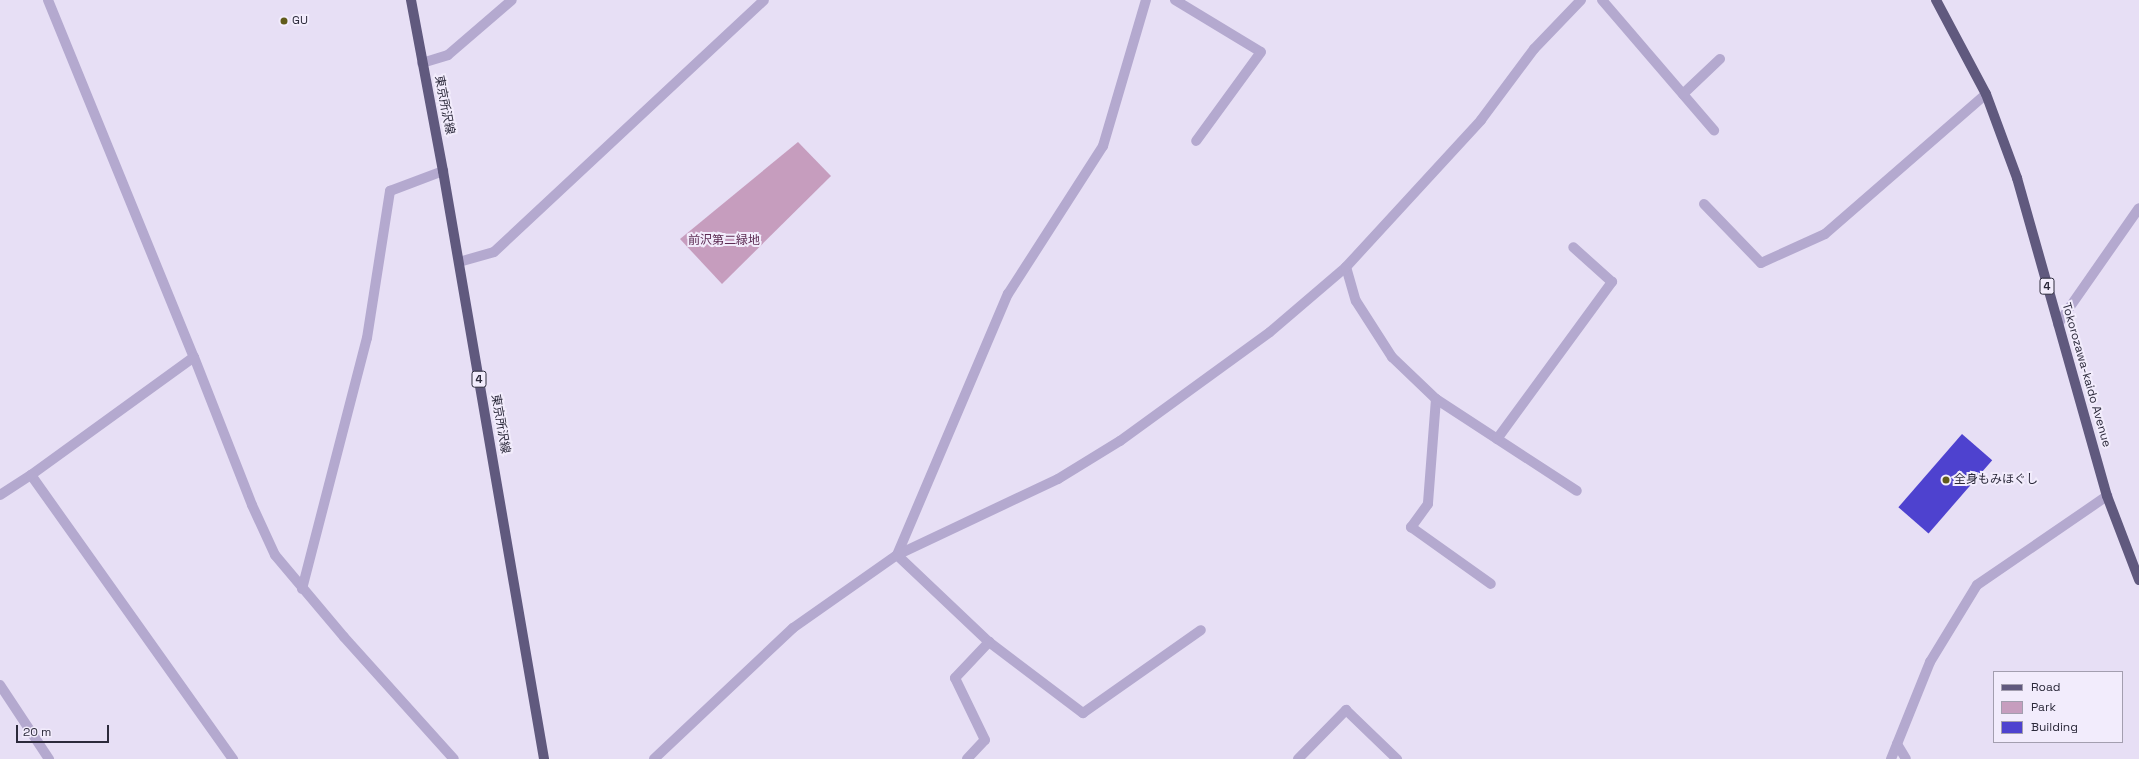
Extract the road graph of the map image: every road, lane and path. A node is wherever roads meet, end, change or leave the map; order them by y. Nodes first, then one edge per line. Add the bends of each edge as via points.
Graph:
1 (48, 0) edge
2 (410, 0) edge
3 (512, 0) edge
4 (764, 0) edge
5 (1146, 0) edge
6 (1175, 0) edge
7 (1581, 0) edge
8 (1602, 0) edge
9 (1936, 0) edge
10 (1720, 59) dead end
11 (422, 63) junction
12 (1683, 94) junction
13 (1986, 94) junction
14 (1714, 130) dead end
15 (1196, 141) dead end
16 (443, 171) junction
17 (1704, 204) dead end
18 (2139, 208) edge
19 (1573, 247) dead end
20 (459, 262) junction
21 (1346, 268) junction
22 (2058, 324) junction
23 (194, 357) junction
24 (1436, 399) junction
25 (1497, 439) junction
26 (31, 475) junction
27 (1577, 491) dead end
28 (0, 495) edge
29 (2107, 496) junction
30 (897, 555) junction
31 (2139, 580) edge
32 (1492, 584) dead end
33 (302, 589) junction
34 (1201, 630) dead end
35 (989, 642) junction
36 (0, 685) edge
37 (1897, 744) junction
38 (49, 759) edge
39 (233, 759) edge
40 (454, 759) edge
41 (544, 759) edge
42 (654, 759) edge
43 (967, 759) edge
44 (1298, 759) edge
45 (1397, 759) edge
46 (1891, 759) edge
47 (1906, 759) edge

1 - 23 street
2 - 11 main road, 東京所沢線 / 4
3 - 11 street via 448,55
4 - 20 street via 494,252
5 - 30 street via 1102,146 1008,294
6 - 15 street via 1261,52
7 - 21 street via 1534,49 1482,120
8 - 12 street
9 - 13 main road, Tokorozawa-kaido Avenue / 4
10 - 12 street
11 - 16 main road, 東京所沢線 / 4
12 - 14 street
13 - 17 street via 1825,234 1761,263
13 - 22 main road, Tokorozawa-kaido Avenue / 4 via 2018,178
16 - 20 main road, 東京所沢線 / 4
16 - 33 street via 390,191 367,338
18 - 22 street
19 - 25 street via 1612,282
20 - 41 main road, 東京所沢線 / 4
21 - 24 street via 1356,302 1392,357
21 - 30 street via 1270,332 1120,441 1058,479
22 - 29 main road, Tokorozawa-kaido Avenue / 4
23 - 26 street
23 - 33 street via 252,505 275,555
24 - 25 street
24 - 32 street via 1428,504 1411,527
25 - 27 street
26 - 28 street
26 - 39 street
29 - 31 main road, Tokorozawa-kaido Avenue / 4
29 - 37 street via 1977,585 1930,662
30 - 35 street
30 - 42 street via 792,628
33 - 40 street
34 - 35 street via 1083,713
35 - 43 street via 955,678 985,740
36 - 38 street
37 - 46 street
37 - 47 street
44 - 45 street via 1346,710

